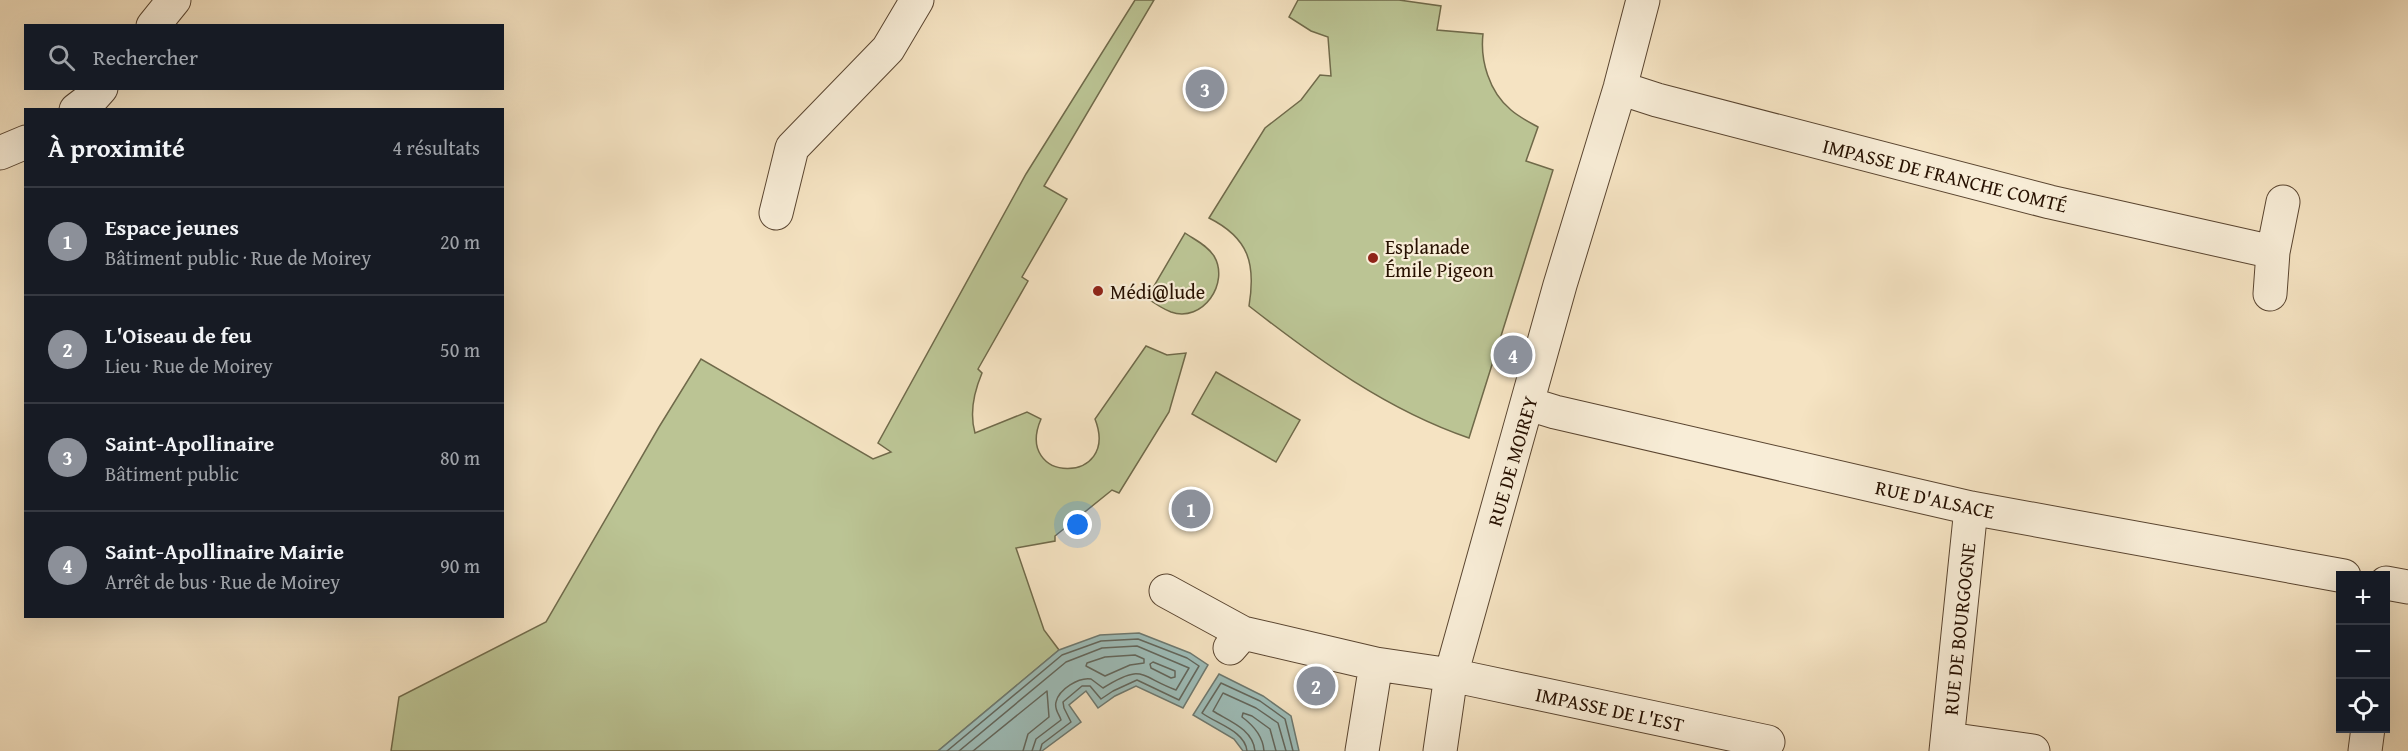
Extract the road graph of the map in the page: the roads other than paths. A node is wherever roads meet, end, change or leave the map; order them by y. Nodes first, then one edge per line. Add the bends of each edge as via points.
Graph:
1 (174, 0) edge
2 (917, 0) edge
3 (1643, 0) edge
4 (155, 24) edge
5 (1620, 88) junction
6 (99, 90) edge
7 (79, 108) edge
8 (24, 143) edge
9 (0, 153) edge
10 (2283, 202) dead end
11 (776, 213) dead end
12 (2273, 252) junction
13 (2270, 294) dead end
14 (1529, 404) junction
15 (1971, 508) junction
16 (2336, 575) edge
17 (1166, 591) dead end
18 (1376, 664) junction
19 (1451, 675) junction
20 (2367, 733) edge
21 (1768, 742) dead end
22 (1947, 745) edge
23 (1362, 751) edge
24 (1440, 751) edge
25 (2033, 751) edge
26 (2365, 751) edge

1 - 4 street
2 - 11 street via 888,49 792,148
3 - 5 street, RUE DE MOIREY
5 - 12 street, IMPASSE DE FRANCHE COMTÉ via 2050,202
5 - 14 street, RUE DE MOIREY via 1560,285
6 - 7 street
8 - 9 street
10 - 12 street
12 - 13 street
14 - 15 street, RUE D'ALSACE
14 - 19 street, RUE DE MOIREY
15 - 16 street, RUE D'ALSACE
15 - 22 street, RUE DE BOURGOGNE
17 - 18 street, IMPASSE DE L'EST via 1237,640
18 - 19 street, IMPASSE DE L'EST
18 - 23 street
19 - 21 street, IMPASSE DE L'EST
19 - 24 street, RUE DE MOIREY
20 - 26 street
22 - 25 street

